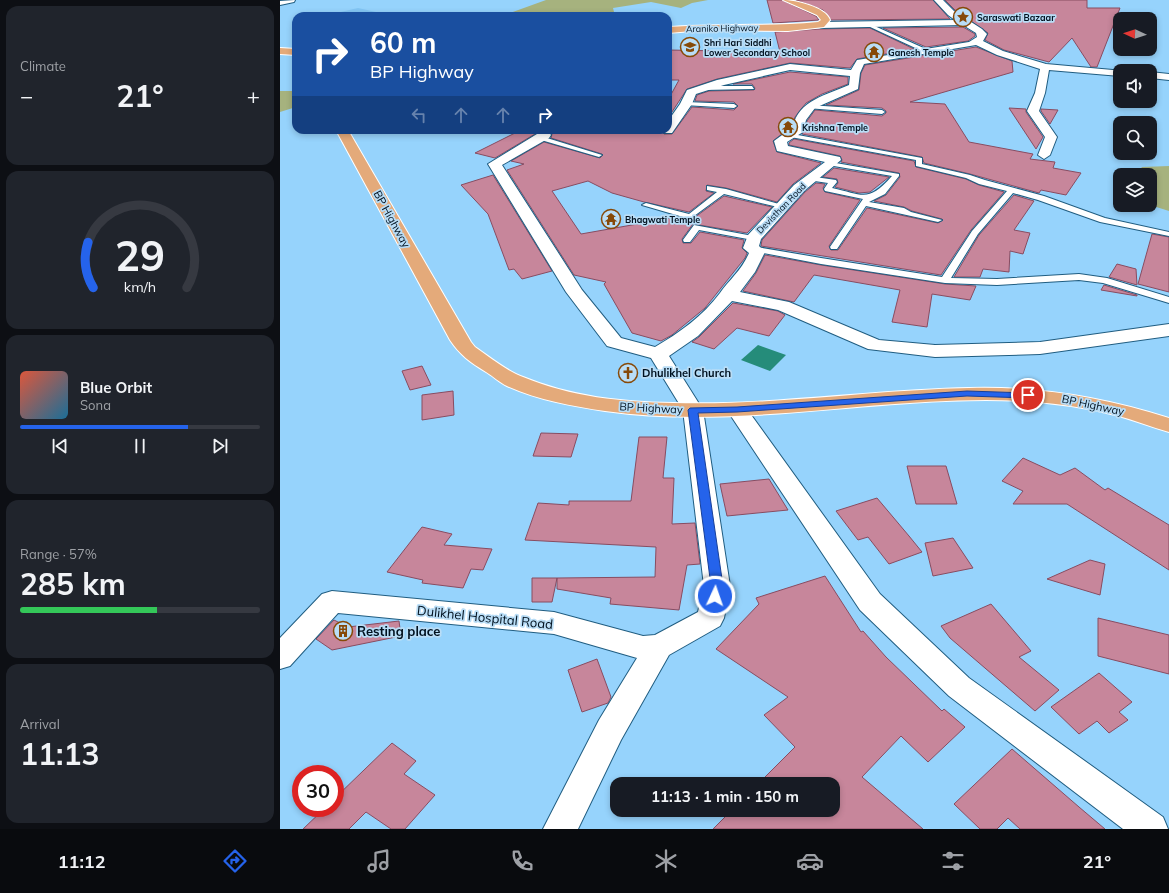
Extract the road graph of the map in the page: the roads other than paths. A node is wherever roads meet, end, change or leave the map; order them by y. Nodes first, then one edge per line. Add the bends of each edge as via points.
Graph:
1 (291, 0) edge
2 (787, 0) edge
3 (938, 0) edge
4 (280, 3) edge
5 (964, 22) junction
6 (821, 25) junction
7 (870, 25) junction
8 (672, 30) edge
9 (977, 42) junction
10 (280, 51) edge
11 (926, 51) junction
12 (292, 52) edge
13 (1045, 67) junction
14 (1113, 72) edge
15 (855, 73) junction
16 (1157, 76) edge
17 (1169, 77) edge
18 (703, 88) junction
19 (752, 88) dead end
20 (686, 104) junction
21 (734, 106) dead end
22 (809, 107) junction
23 (882, 112) dead end
24 (673, 117) edge
25 (344, 134) edge
26 (539, 134) edge
27 (542, 134) edge
28 (787, 135) junction
29 (599, 155) dead end
30 (1044, 155) dead end
31 (830, 164) junction
32 (811, 178) junction
33 (710, 188) dead end
34 (1012, 190) junction
35 (723, 191) junction
36 (866, 201) junction
37 (646, 205) dead end
38 (782, 206) junction
39 (938, 220) dead end
40 (1169, 234) edge
41 (687, 240) dead end
42 (752, 243) junction
43 (834, 247) dead end
44 (945, 280) junction
45 (727, 295) junction
46 (1169, 300) edge
47 (1169, 330) edge
48 (658, 354) junction
49 (693, 410) junction
50 (737, 410) junction
51 (1169, 425) edge
52 (658, 647) junction
53 (280, 657) edge
54 (560, 829) edge
55 (1151, 829) edge

1 - 4 street
2 - 6 highway via 823,14 826,20
3 - 5 street
5 - 7 street
5 - 9 street via 982,34
6 - 7 street
6 - 8 highway, Araniko Highway via 800,28
7 - 11 lane
9 - 11 street
9 - 13 street
10 - 12 highway
11 - 15 street via 860,62
13 - 14 street
13 - 30 street via 1040,93 1033,111 1051,137
15 - 18 street via 790,67
15 - 22 street via 854,87
16 - 17 street
18 - 19 lane
18 - 20 street via 691,92
20 - 21 lane
20 - 24 street
22 - 23 lane
22 - 28 street via 805,109 799,122 799,129
25 - 49 highway, BP Highway via 466,350 503,377 563,398 621,408
26 - 48 street via 495,164 575,292 614,342
27 - 29 lane via 543,139
28 - 31 street via 780,141 781,148 835,160
28 - 34 lane via 920,159 918,165 968,176
31 - 32 street, Devisthan Road
31 - 36 lane via 897,175 882,192
32 - 36 lane via 833,182 828,189
32 - 38 street, Devisthan Road
33 - 35 lane
34 - 40 lane via 1102,220
34 - 44 lane via 991,212 956,259
35 - 37 lane via 690,217
35 - 38 lane
36 - 39 lane
36 - 43 lane
38 - 42 street, Devisthan Road
41 - 42 lane via 697,227
42 - 44 lane via 821,261
42 - 45 street, Devisthan Road via 757,252 755,262
44 - 46 lane via 996,282 1079,277 1104,280
45 - 47 street via 783,306 875,345 935,351 1040,348
45 - 48 street, Devisthan Road via 690,332
48 - 49 street
49 - 50 highway, BP Highway
49 - 52 street via 717,586 710,618
50 - 51 highway, BP Highway via 967,394 1043,396 1109,407
50 - 55 street via 870,602 960,688
52 - 53 street, Dulikhel Hospital Road via 643,648 554,623 332,602
52 - 54 street via 610,730

